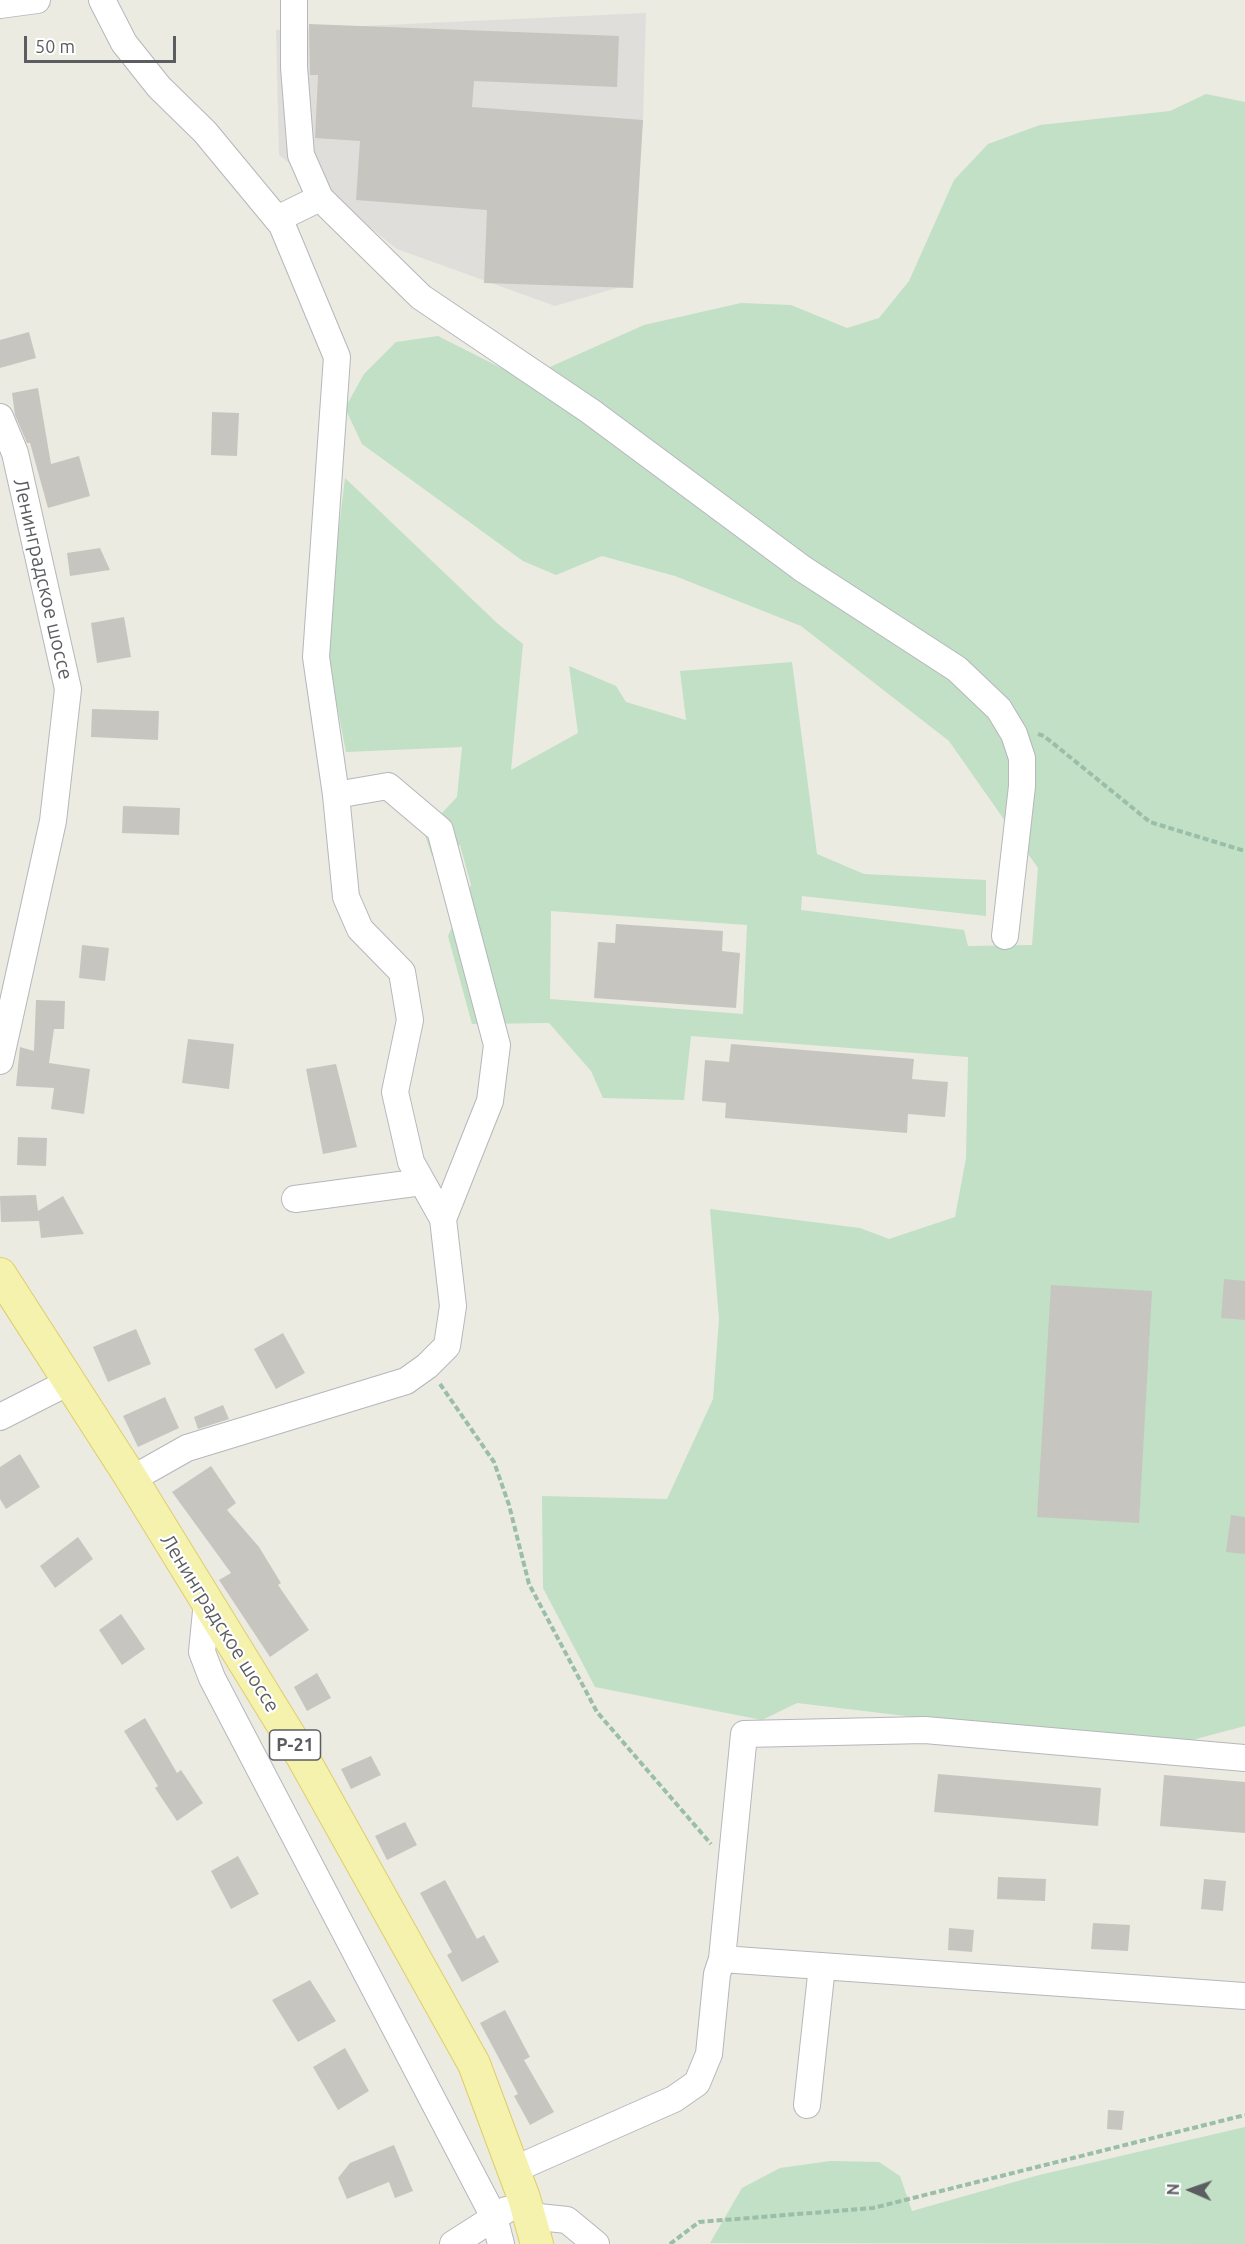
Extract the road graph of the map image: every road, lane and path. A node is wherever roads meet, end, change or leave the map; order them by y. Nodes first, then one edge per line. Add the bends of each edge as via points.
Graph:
1 (37, 0) edge
2 (102, 0) edge
3 (294, 0) edge
4 (0, 5) edge
5 (320, 198) junction
6 (277, 219) junction
7 (0, 417) edge
8 (1010, 727) junction
9 (336, 795) junction
10 (1245, 851) edge
11 (1005, 936) dead end
12 (0, 1061) edge
13 (422, 1182) junction
14 (295, 1199) dead end
15 (443, 1219) junction
16 (0, 1274) edge
17 (427, 1366) junction
18 (69, 1382) junction
19 (0, 1417) edge
20 (132, 1479) junction
21 (207, 1601) junction
22 (1245, 1758) edge
23 (731, 1867) junction
24 (722, 1959) junction
25 (822, 1966) junction
26 (1245, 1996) edge
27 (807, 2105) dead end
28 (1245, 2115) edge
29 (525, 2207) edge
30 (494, 2217) junction
31 (453, 2244) edge
32 (501, 2244) edge
33 (596, 2244) edge
34 (670, 2244) edge

1 - 4 street
2 - 6 street via 131,52 159,87 205,132
3 - 5 street via 294,67 301,155
5 - 6 street
5 - 8 street via 421,297 590,411 803,569 957,669 999,709
6 - 9 street via 337,357 316,657
7 - 12 street, Ленинградское шоссе via 15,453 68,688 53,821
8 - 10 path via 1044,736 1150,822
8 - 11 street via 1022,758 1022,786
9 - 13 street via 349,907 360,929 402,972 410,1020 395,1092 411,1162
9 - 15 street via 388,786 440,830 497,1045 490,1101
13 - 14 street
13 - 15 street
15 - 17 street via 453,1306 447,1346
16 - 18 main road, Ленинградское шоссе / Р-21
17 - 20 street via 406,1381 187,1448
17 - 23 path via 494,1462 529,1584 597,1712
18 - 19 street
18 - 20 main road, Ленинградское шоссе / Р-21
20 - 21 main road, Ленинградское шоссе / Р-21
21 - 29 main road, Ленинградское шоссе / Р-21 via 302,1756 474,2064
21 - 30 street via 202,1652 212,1678
22 - 23 street via 925,1730 744,1734
23 - 24 street
24 - 25 street
24 - 29 street via 709,2054 697,2083
25 - 26 street
25 - 27 street
28 - 34 path via 873,2208 699,2222
29 - 30 street
29 - 33 street via 567,2220
30 - 31 street
30 - 32 street

